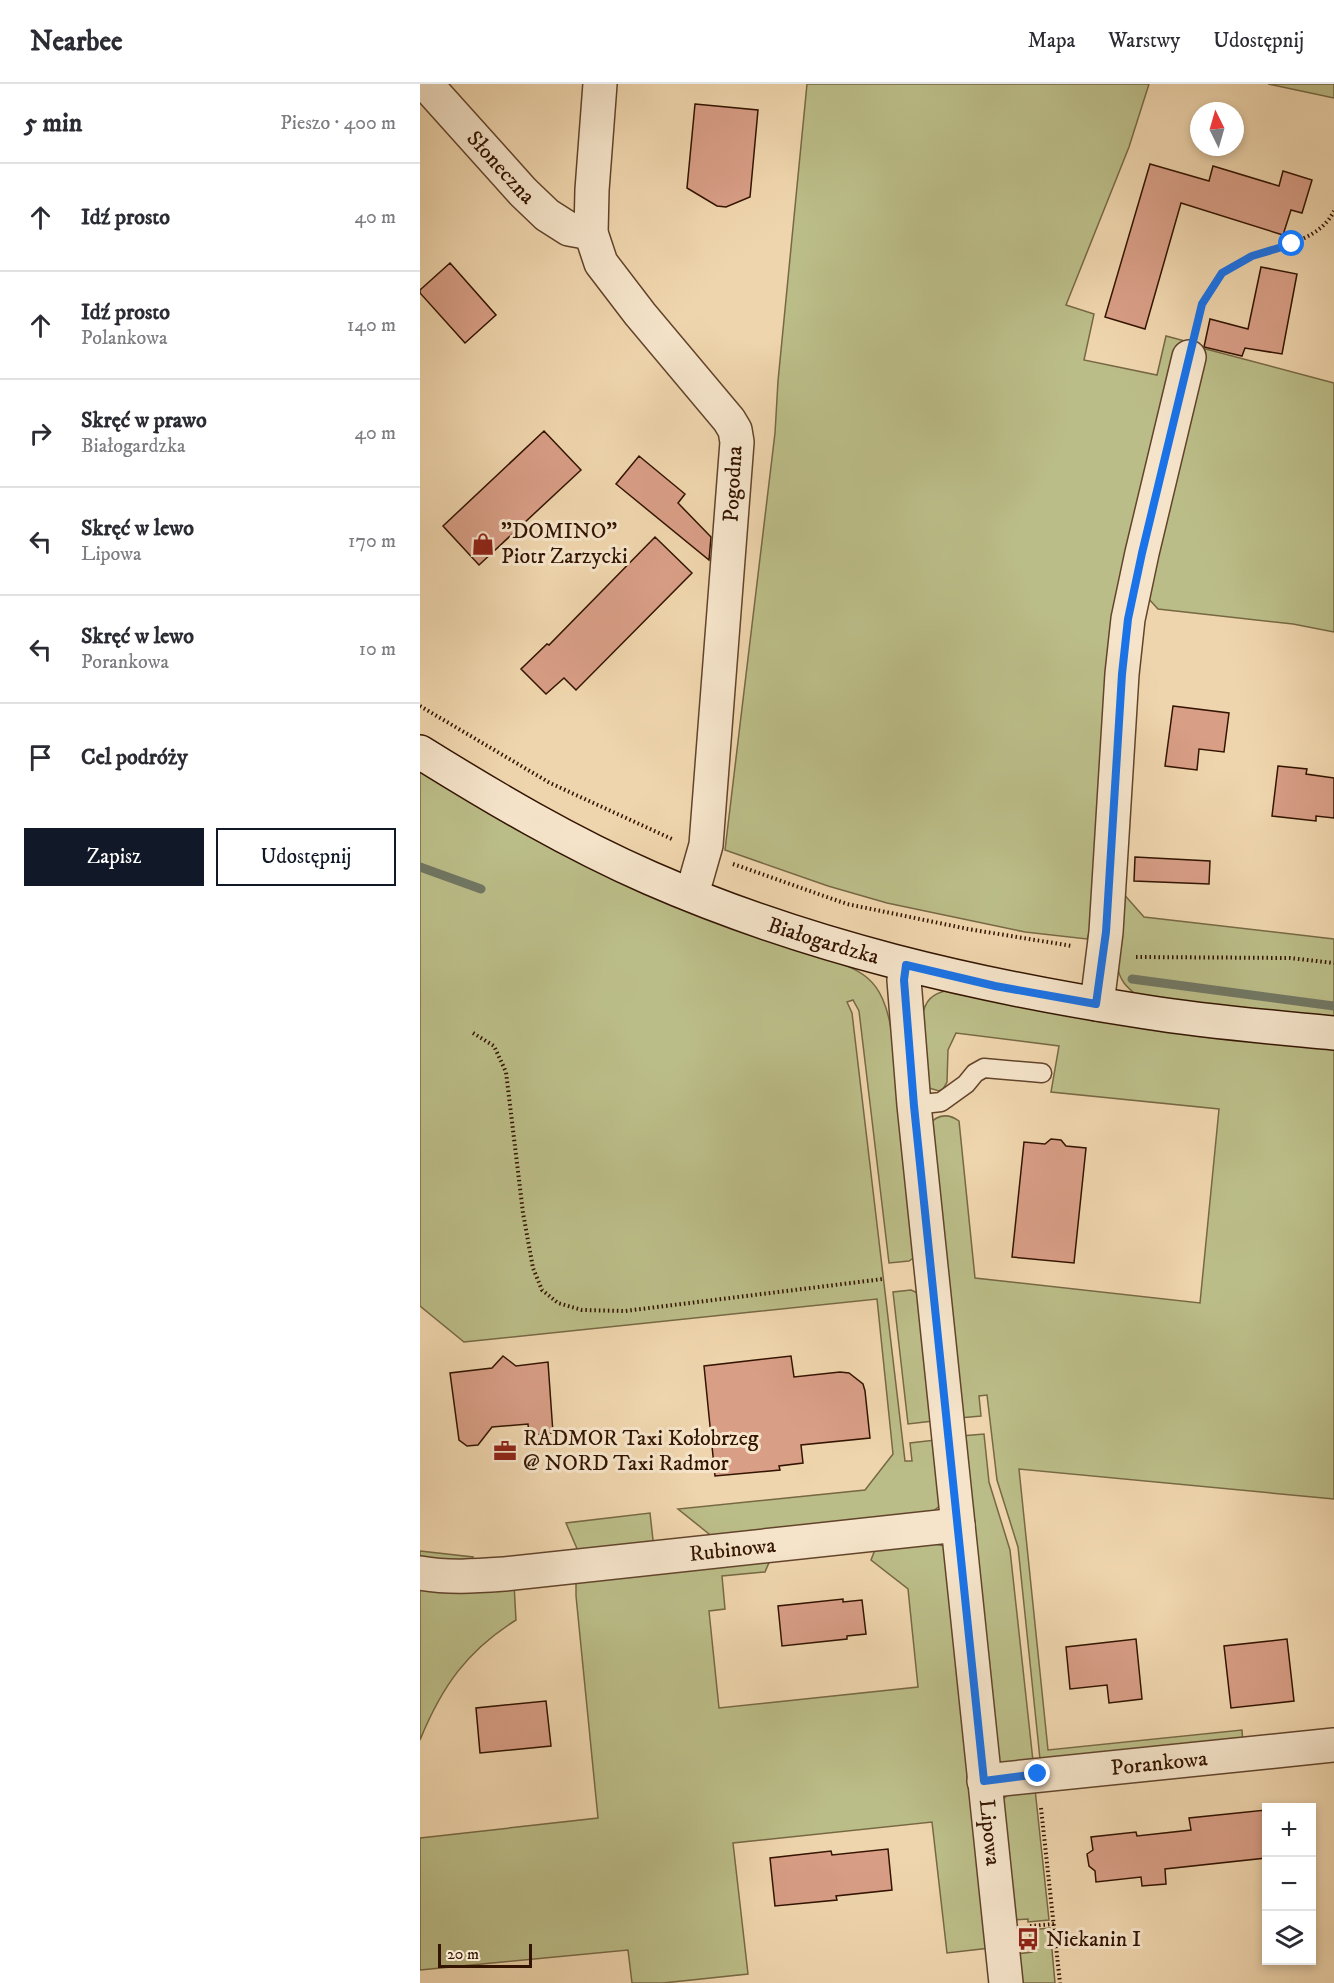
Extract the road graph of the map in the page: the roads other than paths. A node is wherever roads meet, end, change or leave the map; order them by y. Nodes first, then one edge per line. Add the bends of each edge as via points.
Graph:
1 (426, 84) edge
2 (600, 84) edge
3 (591, 232) junction
4 (1189, 357) road end
5 (420, 752) edge
6 (690, 894) junction
7 (906, 965) junction
8 (1096, 1004) junction
9 (1334, 1033) edge
10 (1042, 1073) dead end
11 (914, 1106) junction
12 (958, 1525) junction
13 (420, 1573) edge
14 (1334, 1744) edge
15 (984, 1781) junction
16 (1006, 1983) edge

1 - 3 street, Słoneczna via 547,215 569,229
2 - 3 street, Pogodna
3 - 6 street, Pogodna via 602,263 735,430 704,854
4 - 8 street via 1128,619 1104,951
5 - 6 street, Białogardzka via 572,839
6 - 7 street, Białogardzka via 800,935
7 - 8 street, Białogardzka
7 - 11 street, Lipowa
8 - 9 street, Białogardzka
10 - 11 lane via 984,1068 941,1102
11 - 12 street, Lipowa
12 - 13 street, Rubinowa via 505,1574 460,1577
12 - 15 street, Lipowa
14 - 15 street, Porankowa
15 - 16 street, Lipowa

